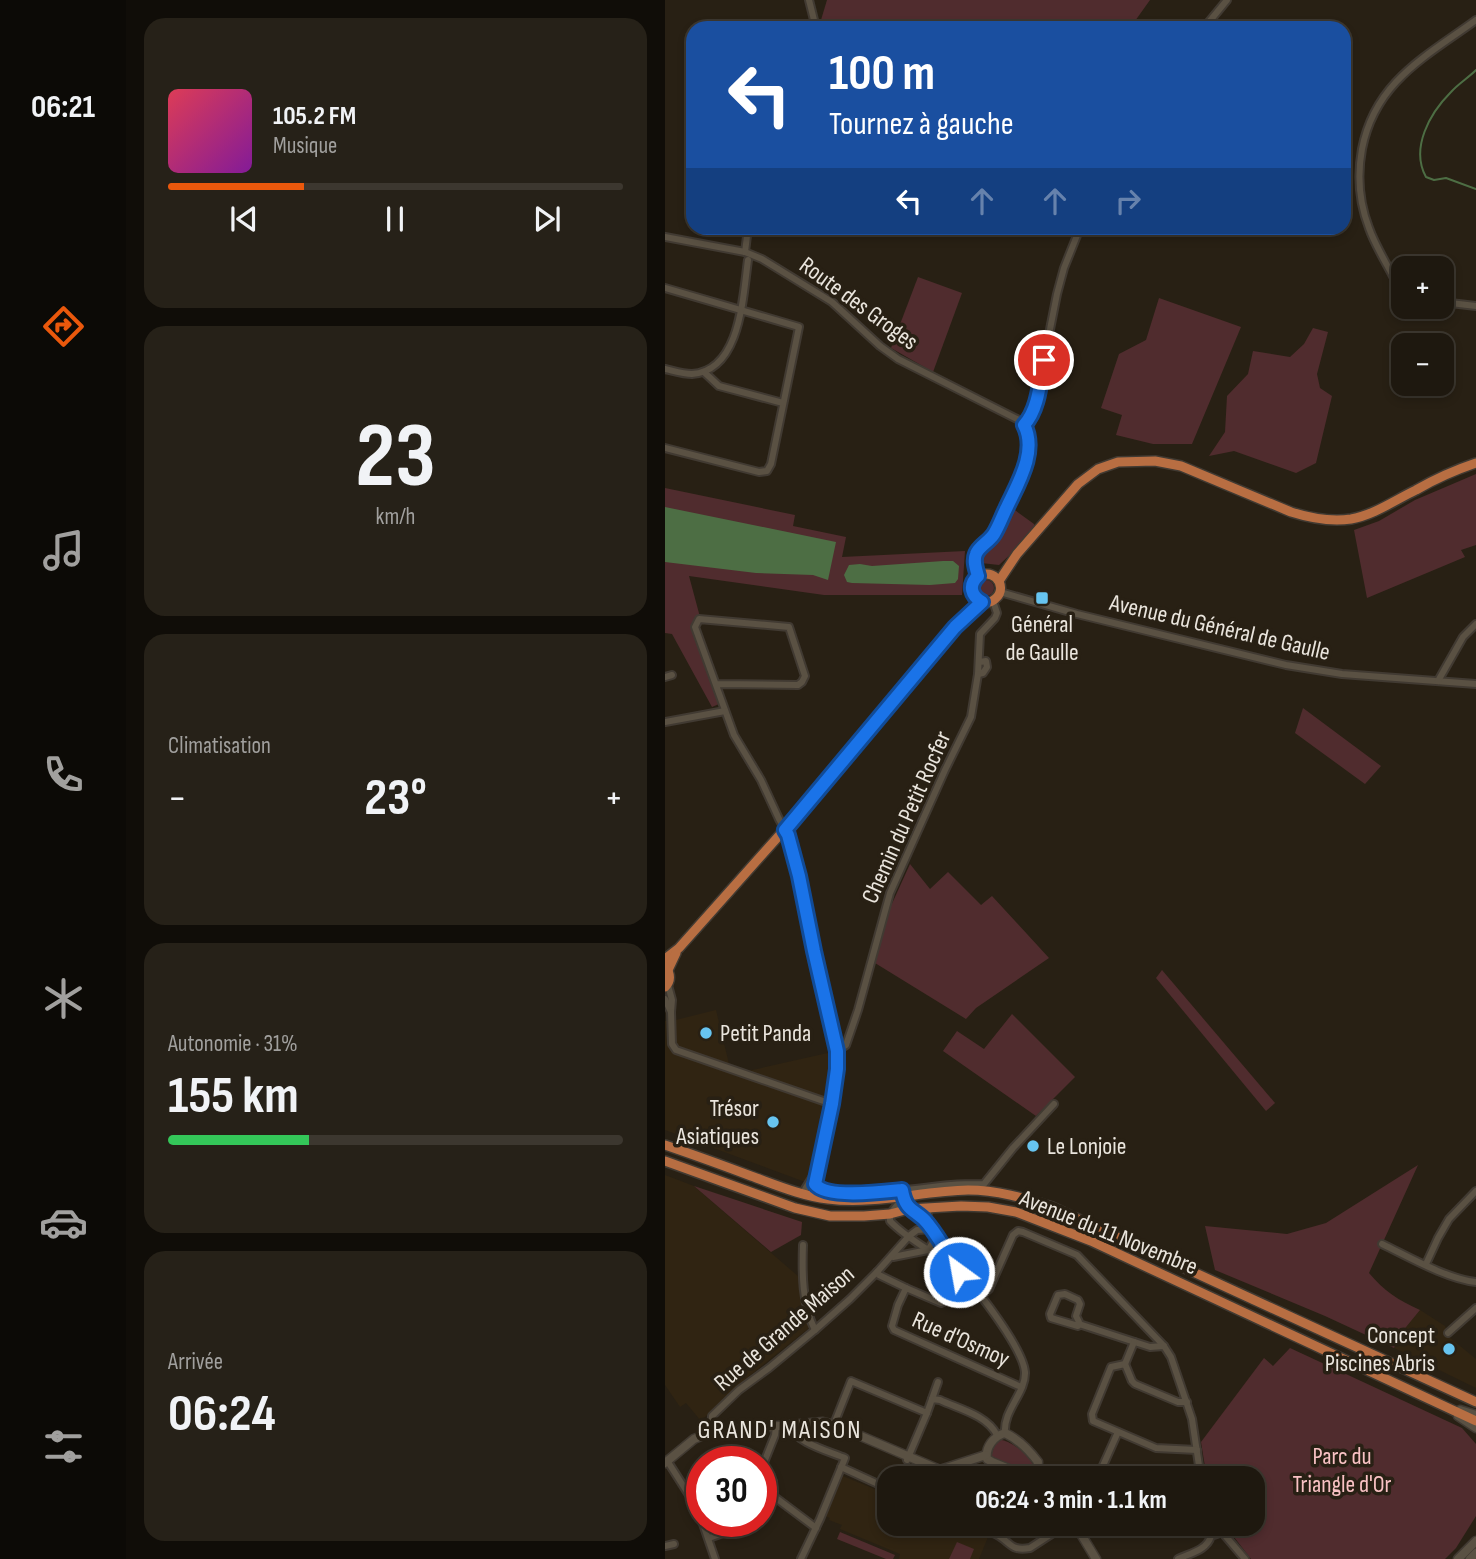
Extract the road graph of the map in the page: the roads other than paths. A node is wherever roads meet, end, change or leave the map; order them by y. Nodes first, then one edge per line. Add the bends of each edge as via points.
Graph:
1 (809, 0) edge
2 (1227, 0) edge
3 (1476, 20) edge
4 (814, 21) edge
5 (1210, 21) edge
6 (747, 235) edge
7 (1077, 235) edge
8 (665, 237) edge
9 (745, 252) junction
10 (748, 260) dead end
11 (1391, 273) edge
12 (665, 288) edge
13 (1454, 303) edge
14 (1476, 306) edge
15 (741, 310) junction
16 (665, 369) edge
17 (704, 372) junction
18 (783, 403) junction
19 (1024, 425) junction
20 (665, 448) edge
21 (1476, 463) edge
22 (1017, 554) junction
23 (991, 574) junction
24 (978, 576) junction
25 (999, 581) junction
26 (1000, 592) junction
27 (973, 594) junction
28 (993, 601) junction
29 (982, 602) junction
30 (1476, 624) edge
31 (955, 627) junction
32 (1438, 681) junction
33 (717, 684) junction
34 (1476, 684) edge
35 (725, 711) junction
36 (665, 722) edge
37 (785, 830) junction
38 (678, 948) junction
39 (665, 959) edge
40 (666, 969) edge
41 (666, 986) edge
42 (665, 999) edge
43 (671, 1012) junction
44 (837, 1051) junction
45 (832, 1104) junction
46 (1054, 1104) dead end
47 (665, 1145) edge
48 (665, 1161) edge
49 (818, 1169) junction
50 (1476, 1191) edge
51 (802, 1194) junction
52 (903, 1194) junction
53 (930, 1208) junction
54 (909, 1209) junction
55 (890, 1214) junction
56 (925, 1220) junction
57 (933, 1230) junction
58 (909, 1236) junction
59 (1381, 1244) dead end
60 (803, 1245) dead end
61 (928, 1250) junction
62 (891, 1257) junction
63 (1426, 1264) junction
64 (877, 1272) junction
65 (959, 1272) junction
66 (1476, 1282) edge
67 (907, 1288) junction
68 (981, 1296) junction
69 (1476, 1308) edge
70 (1079, 1324) junction
71 (815, 1330) junction
72 (1448, 1334) dead end
73 (1134, 1342) junction
74 (1164, 1346) junction
75 (1125, 1364) junction
76 (938, 1382) dead end
77 (1021, 1387) junction
78 (932, 1399) junction
79 (1187, 1402) junction
80 (1434, 1402) junction
81 (1476, 1402) edge
82 (927, 1413) junction
83 (1476, 1415) edge
84 (1476, 1422) edge
85 (788, 1424) junction
86 (835, 1425) junction
87 (776, 1426) junction
88 (1476, 1427) edge
89 (711, 1432) junction
90 (1118, 1432) junction
91 (1001, 1434) junction
92 (771, 1446) edge
93 (1197, 1450) junction
94 (986, 1455) junction
95 (908, 1458) junction
96 (666, 1462) edge
97 (999, 1466) edge
98 (1038, 1466) edge
99 (1103, 1466) edge
100 (1199, 1466) edge
101 (841, 1467) junction
102 (877, 1484) edge
103 (686, 1491) edge
104 (777, 1499) edge
105 (815, 1528) junction
106 (1000, 1536) edge
107 (1048, 1536) edge
108 (1082, 1536) edge
109 (1211, 1536) edge
110 (1225, 1536) edge
111 (709, 1538) edge
112 (1476, 1541) edge
113 (674, 1544) dead end
114 (665, 1546) edge
115 (1476, 1553) edge
116 (715, 1559) edge
117 (801, 1559) edge
118 (1096, 1559) edge
119 (1178, 1559) edge
120 (1245, 1559) edge
121 (1458, 1559) edge
122 (1470, 1559) edge

1 - 4 street
2 - 5 street
3 - 11 street via 1390,87 1364,138 1358,179 1365,217
6 - 9 street
7 - 19 street via 1057,294 1035,405
8 - 9 street, Route des Groges
9 - 19 street, Route des Groges via 832,302 898,359
10 - 15 street
12 - 15 street
13 - 14 street
15 - 17 street via 729,347
15 - 18 street via 799,327
16 - 17 street
17 - 18 street via 719,386
18 - 20 street via 767,471
19 - 24 street via 1028,436 1025,464 994,534 976,554
21 - 22 main road via 1373,512 1336,520 1291,512 1181,466 1118,462 1098,469 1078,484
22 - 23 main road
22 - 25 main road
23 - 24 main road
23 - 25 main road
24 - 27 main road
25 - 26 main road
26 - 28 main road
26 - 32 street, Avenue du Général de Gaulle via 1286,665
27 - 29 main road
27 - 31 main road
28 - 29 main road
28 - 44 street, Chemin du Petit Rocfer via 997,613 980,634 974,709 968,727 890,893 855,1021 846,1045
29 - 31 main road
30 - 32 street via 1463,637
31 - 37 main road
32 - 34 street, Avenue du Général de Gaulle
33 - 33 street via 802,682 805,676 789,626 699,619 695,627
33 - 35 street
35 - 36 street
35 - 37 street
37 - 38 main road
37 - 44 street
38 - 39 main road
38 - 40 main road
40 - 41 main road
41 - 43 street
42 - 43 street
43 - 45 street via 676,1050
44 - 45 street
45 - 49 street
46 - 52 street via 984,1184
47 - 51 main road, Avenue du 11 Novembre
48 - 55 main road, Avenue du 11 Novembre via 795,1208 830,1216
49 - 51 street
49 - 52 street via 815,1184 821,1190
50 - 63 street via 1449,1219
51 - 52 main road, Avenue du 11 Novembre via 849,1201
52 - 54 street, Rue d'Osmoy
52 - 55 street
52 - 81 main road, Avenue du 11 Novembre via 997,1192 1052,1207
53 - 54 main road, Avenue du 11 Novembre
53 - 56 street
53 - 80 main road, Avenue du 11 Novembre via 988,1207 1048,1223
54 - 55 main road, Avenue du 11 Novembre
54 - 56 street, Rue d'Osmoy
55 - 58 street, Rue d'Osmoy via 890,1221
56 - 57 street, Rue d'Osmoy
57 - 58 street via 917,1230
57 - 61 street via 935,1238
57 - 65 street, Rue d'Osmoy
58 - 61 street, Rue d'Osmoy
58 - 62 street, Rue de Grande Maison
59 - 63 street
60 - 71 street via 804,1289
61 - 62 street
61 - 65 street, Rue d'Osmoy
62 - 64 street, Rue de Grande Maison
63 - 66 street
64 - 67 street
64 - 71 street, Rue de Grande Maison
65 - 67 street via 944,1302
65 - 68 street, Rue d'Osmoy
67 - 77 street, Rue d'Osmoy via 893,1320 894,1330
68 - 74 street via 989,1289 1013,1234 1023,1232 1077,1255
68 - 77 street, Rue d'Osmoy via 1021,1360 1025,1375
69 - 72 street
70 - 70 street via 1051,1318 1058,1295 1079,1300
70 - 73 street
71 - 89 street, Rue de Grande Maison via 712,1416
73 - 74 street
73 - 75 street
74 - 79 street
75 - 79 street via 1135,1384
75 - 90 street via 1111,1367 1092,1417
76 - 78 street
77 - 91 street, Rue d'Osmoy
78 - 82 street
78 - 91 street via 984,1420
79 - 93 street
80 - 83 street
80 - 84 main road, Avenue du 11 Novembre
80 - 88 street
82 - 86 street via 851,1381
82 - 95 street
85 - 86 street
85 - 87 street
85 - 101 street via 800,1439 845,1458
86 - 95 street
87 - 89 street
87 - 92 street
89 - 96 street via 694,1439
90 - 93 street via 1161,1450
90 - 99 street
91 - 94 street
91 - 98 street via 1012,1436 1033,1455
93 - 100 street
94 - 95 street via 940,1470
94 - 97 street
96 - 103 street
101 - 102 street
101 - 105 street
104 - 105 street
105 - 117 street
106 - 107 street via 1012,1547 1023,1549
108 - 118 street
109 - 119 street via 1204,1548
110 - 120 street
111 - 116 street
112 - 121 street
113 - 114 street
115 - 122 street

